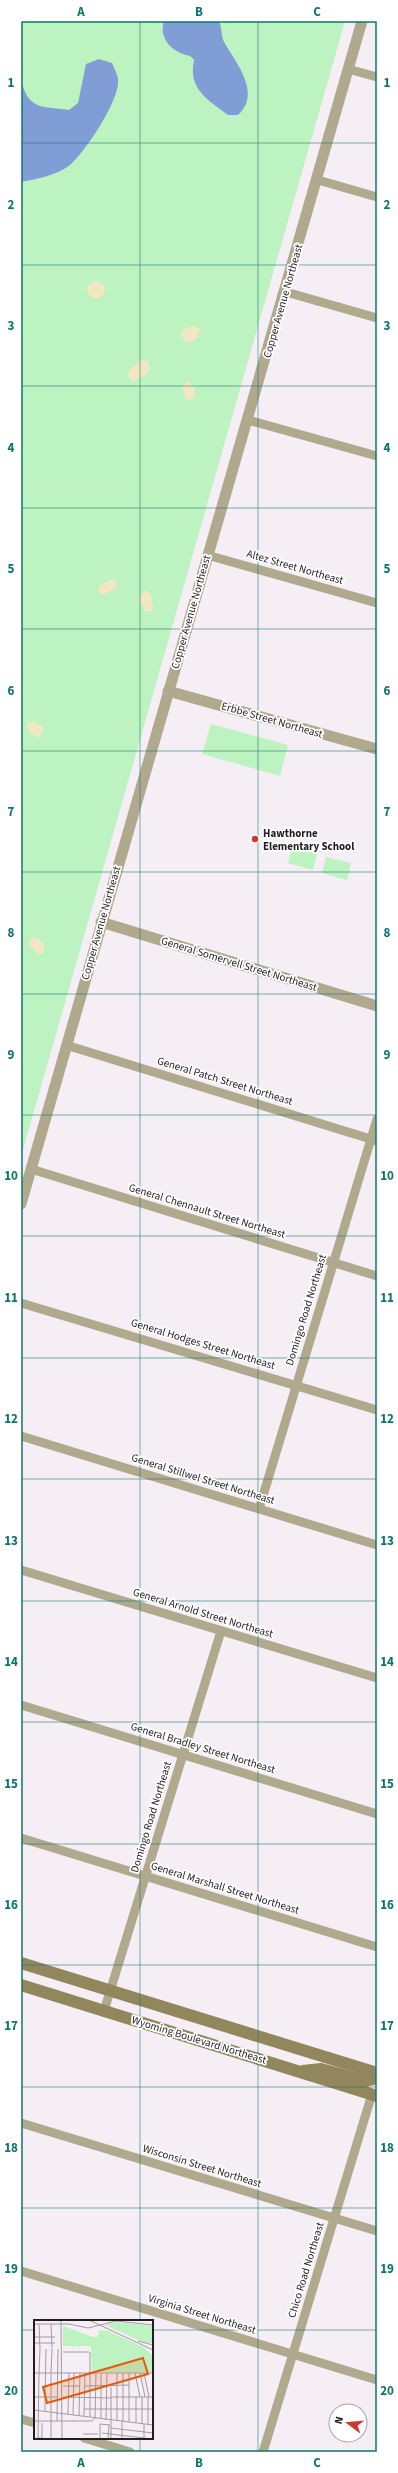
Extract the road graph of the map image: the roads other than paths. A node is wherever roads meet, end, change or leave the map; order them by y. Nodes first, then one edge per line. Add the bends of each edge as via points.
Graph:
1 (362, 21) edge
2 (348, 69) junction
3 (377, 77) edge
4 (318, 180) junction
5 (377, 197) edge
6 (286, 292) junction
7 (377, 318) edge
8 (248, 420) junction
9 (377, 456) edge
10 (208, 555) junction
11 (377, 603) edge
12 (168, 691) junction
13 (377, 749) edge
14 (101, 922) junction
15 (377, 1006) edge
16 (66, 1045) junction
17 (377, 1119) edge
18 (374, 1140) edge
19 (30, 1169) junction
20 (21, 1204) edge
21 (333, 1263) junction
22 (377, 1276) edge
23 (21, 1303) edge
24 (296, 1385) junction
25 (377, 1410) edge
26 (21, 1436) edge
27 (259, 1509) junction
28 (377, 1545) edge
29 (21, 1570) edge
30 (221, 1631) junction
31 (377, 1678) edge
32 (21, 1705) edge
33 (183, 1754) junction
34 (377, 1814) edge
35 (21, 1838) edge
36 (145, 1877) junction
37 (377, 1947) edge
38 (21, 1963) edge
39 (21, 1985) edge
40 (110, 1990) junction
41 (104, 2011) junction
42 (298, 2071) junction
43 (377, 2073) edge
44 (375, 2093) edge
45 (21, 2123) edge
46 (335, 2218) junction
47 (377, 2231) edge
48 (21, 2271) edge
49 (292, 2354) junction
50 (377, 2380) edge
51 (21, 2419) edge
52 (34, 2423) edge
53 (87, 2439) edge
54 (130, 2452) edge
55 (262, 2452) edge

1 - 2 street, Copper Avenue Northeast
2 - 3 street
2 - 4 street, Copper Avenue Northeast
4 - 5 street
4 - 6 street, Copper Avenue Northeast
6 - 7 street
6 - 8 street, Copper Avenue Northeast
8 - 9 street
8 - 10 street, Copper Avenue Northeast
10 - 11 street, Altez Street Northeast
10 - 12 street, Copper Avenue Northeast
12 - 13 street, Erbbe Street Northeast
12 - 14 street, Copper Avenue Northeast
14 - 15 street, General Somervell Street Northeast
14 - 16 street, Copper Avenue Northeast
16 - 18 street, General Patch Street Northeast
16 - 19 street, Copper Avenue Northeast
17 - 18 street, Domingo Road Northeast
18 - 21 street, Domingo Road Northeast
19 - 20 street, Copper Avenue Northeast
19 - 21 street, General Chennault Street Northeast
21 - 22 street, General Chennault Street Northeast
21 - 24 street, Domingo Road Northeast
23 - 24 street, General Hodges Street Northeast
24 - 25 street, General Hodges Street Northeast
24 - 27 street, Domingo Road Northeast
26 - 27 street, General Stillwel Street Northeast
27 - 28 street, General Stillwel Street Northeast
29 - 30 street, General Arnold Street Northeast
30 - 31 street, General Arnold Street Northeast
30 - 33 street, Domingo Road Northeast
32 - 33 street, General Bradley Street Northeast
33 - 34 street, General Bradley Street Northeast
33 - 36 street, Domingo Road Northeast
35 - 36 street, General Marshall Street Northeast
36 - 37 street, General Marshall Street Northeast
36 - 40 street, Domingo Road Northeast
38 - 40 main road, Wyoming Boulevard Northeast
39 - 41 main road, Wyoming Boulevard Northeast
40 - 41 street, Domingo Road Northeast
40 - 43 main road, Wyoming Boulevard Northeast
41 - 42 main road, Wyoming Boulevard Northeast
42 - 43 main road via 321,2069 365,2081 374,2079
42 - 44 main road, Wyoming Boulevard Northeast
44 - 46 street, Chico Road Northeast
45 - 46 street, Wisconsin Street Northeast
46 - 47 street, Wisconsin Street Northeast
46 - 49 street, Chico Road Northeast
48 - 49 street, Virginia Street Northeast
49 - 50 street, Virginia Street Northeast
49 - 55 street, Chico Road Northeast
51 - 52 street
53 - 54 street

